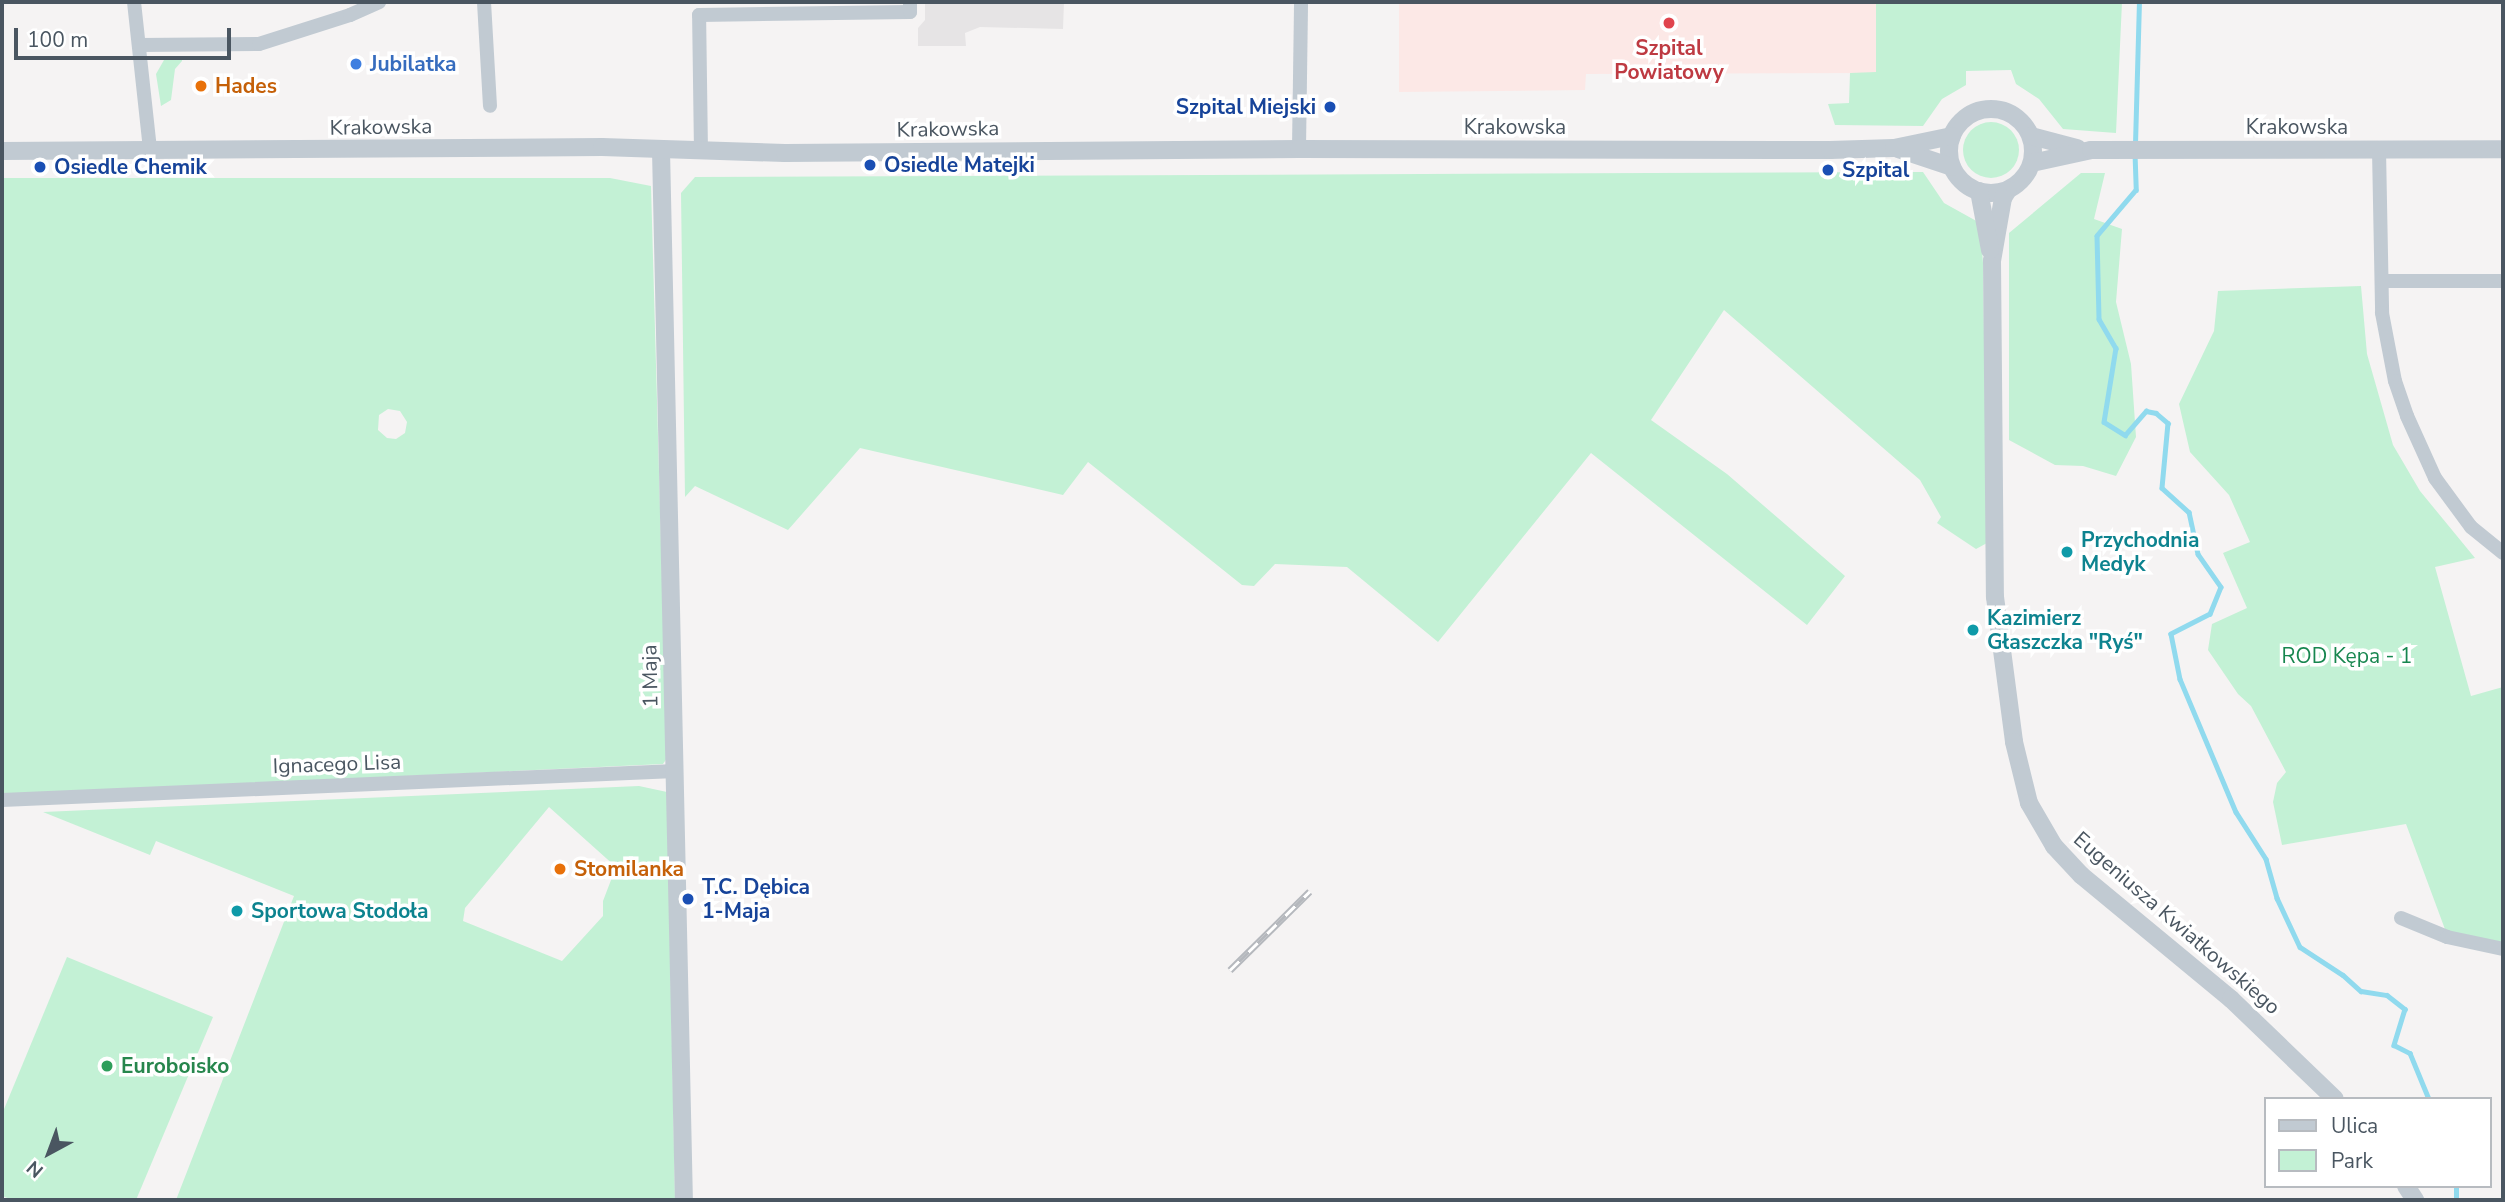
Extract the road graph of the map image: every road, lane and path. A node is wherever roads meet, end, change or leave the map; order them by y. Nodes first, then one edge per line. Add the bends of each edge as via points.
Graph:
1 (134, 2) edge
2 (379, 2) edge
3 (484, 2) edge
4 (910, 2) edge
5 (1301, 2) edge
6 (139, 45) junction
7 (490, 106) dead end
8 (1952, 136) junction
9 (2031, 136) junction
10 (150, 149) junction
11 (1299, 149) junction
12 (1894, 149) junction
13 (2503, 149) edge
14 (661, 150) junction
15 (2091, 150) junction
16 (2379, 150) junction
17 (2, 151) edge
18 (701, 152) junction
19 (2032, 163) junction
20 (1952, 167) junction
21 (2008, 190) junction
22 (1979, 191) junction
23 (1992, 261) junction
24 (2382, 281) junction
25 (2503, 281) edge
26 (2503, 553) edge
27 (675, 771) junction
28 (2, 800) edge
29 (2401, 918) dead end
30 (2503, 949) edge
31 (2333, 1097) edge
32 (684, 1200) edge

1 - 6 street
2 - 6 street via 259,44
3 - 7 street
4 - 18 street via 910,12 699,15
5 - 11 street
6 - 10 street
8 - 9 street via 1964,118 1989,109 2014,116
8 - 12 street, Krakowska
8 - 20 street
9 - 15 street, Krakowska
9 - 19 street
10 - 14 street, Krakowska
10 - 17 street, Krakowska
11 - 12 street, Krakowska
11 - 18 street, Krakowska
12 - 20 street, Krakowska
13 - 16 street, Krakowska
14 - 18 street, Krakowska
14 - 27 street, 1 Maja
15 - 16 street, Krakowska
15 - 19 street, Krakowska
16 - 24 street
19 - 21 street via 2023,179
20 - 22 street via 1966,185
21 - 22 street
21 - 23 street, Eugeniusza Kwiatkowskiego
22 - 23 street, Eugeniusza Kwiatkowskiego
23 - 31 street, Eugeniusza Kwiatkowskiego via 1995,597 2014,742 2029,803 2054,846 2081,875 2231,999
24 - 25 street
24 - 26 street via 2386,345 2422,452 2453,506
27 - 28 street, Ignacego Lisa
27 - 32 street, 1 Maja
29 - 30 street via 2447,937

